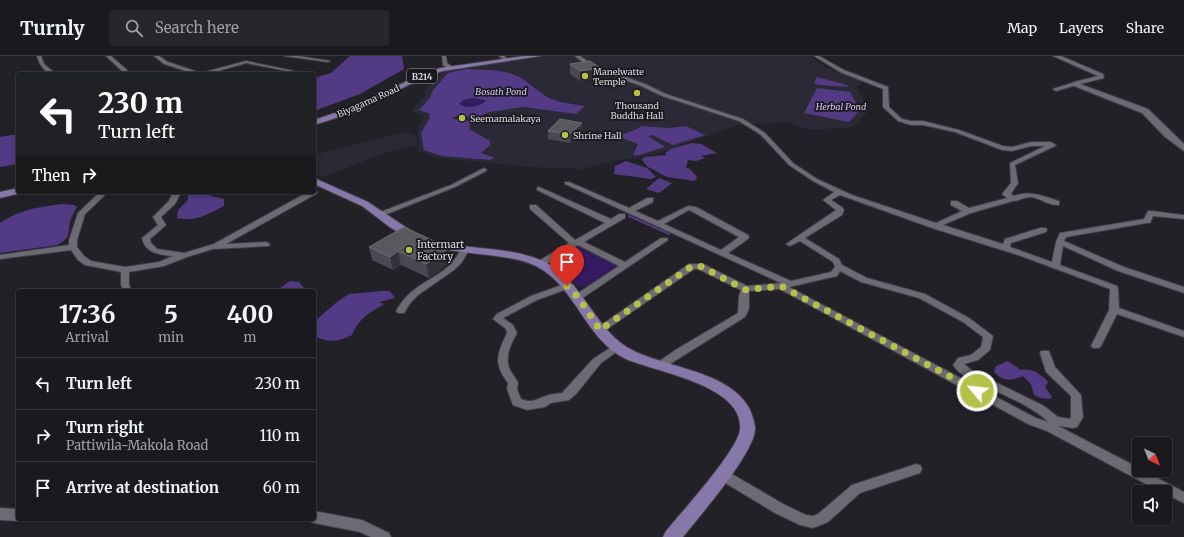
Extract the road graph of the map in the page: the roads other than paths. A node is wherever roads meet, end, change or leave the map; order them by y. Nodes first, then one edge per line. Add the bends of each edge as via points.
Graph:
1 (39, 56) edge
2 (108, 56) edge
3 (156, 56) edge
4 (286, 56) edge
5 (444, 56) edge
6 (538, 56) edge
7 (577, 56) edge
8 (816, 56) edge
9 (1056, 56) edge
10 (503, 58) edge
11 (328, 61) dead end
12 (449, 68) junction
13 (125, 71) dead end
14 (292, 71) dead end
15 (51, 72) edge
16 (195, 72) edge
17 (208, 72) edge
18 (1075, 84) junction
19 (1056, 89) dead end
20 (316, 122) edge
21 (1184, 148) edge
22 (484, 170) dead end
23 (567, 183) dead end
24 (316, 188) edge
25 (539, 190) dead end
26 (16, 191) edge
27 (840, 192) junction
28 (102, 194) edge
29 (176, 194) edge
30 (306, 194) edge
31 (0, 195) edge
32 (1015, 199) junction
33 (650, 200) dead end
34 (954, 203) dead end
35 (1056, 203) dead end
36 (533, 207) dead end
37 (630, 211) junction
38 (968, 211) junction
39 (379, 214) junction
40 (622, 216) dead end
41 (1184, 217) edge
42 (610, 222) junction
43 (658, 224) junction
44 (935, 226) junction
45 (1043, 230) dead end
46 (800, 238) junction
47 (664, 240) dead end
48 (1060, 242) junction
49 (577, 243) junction
50 (266, 244) dead end
51 (790, 244) dead end
52 (73, 247) junction
53 (213, 247) junction
54 (1005, 248) junction
55 (465, 250) junction
56 (722, 253) junction
57 (184, 254) junction
58 (0, 257) edge
59 (540, 264) junction
60 (1056, 265) junction
61 (626, 266) junction
62 (839, 267) junction
63 (125, 270) junction
64 (786, 285) junction
65 (567, 286) junction
66 (127, 289) edge
67 (746, 290) junction
68 (1184, 290) edge
69 (578, 297) junction
70 (1114, 310) junction
71 (401, 311) dead end
72 (600, 330) junction
73 (1184, 334) edge
74 (1096, 346) dead end
75 (616, 348) junction
76 (1045, 354) dead end
77 (662, 365) junction
78 (1053, 424) junction
79 (916, 470) dead end
80 (721, 474) junction
81 (1184, 498) edge
82 (0, 514) edge
83 (16, 514) edge
84 (316, 517) edge
85 (384, 537) edge
86 (672, 537) edge

1 - 15 street via 42,65
2 - 13 street
3 - 16 street via 166,63
4 - 11 street
5 - 12 street via 445,64
6 - 10 main road, Biyagama Road / B214
7 - 27 street via 591,66 664,95 741,120 763,134 791,164
8 - 32 street via 842,71 886,88 886,107 900,120 957,131 1002,148 1012,149 1031,144 1053,145 1012,164 1016,179 1012,189 1006,194
9 - 18 street via 1102,77
10 - 12 main road, Biyagama Road / B214
12 - 20 main road, Biyagama Road / B214 via 422,76 355,109
14 - 17 street via 246,62
18 - 19 street
18 - 21 street via 1145,111
22 - 39 street via 453,186
23 - 37 street
24 - 39 main road via 365,204
25 - 42 street
26 - 31 main road
27 - 44 street via 872,206
27 - 46 street via 828,200 840,210 839,212
28 - 52 street via 82,213
29 - 57 street via 172,202 157,217 162,225 146,238 146,242 148,247 155,251
30 - 53 street
32 - 35 street via 1033,195
32 - 38 street
33 - 37 street
34 - 38 street
36 - 49 street
37 - 43 street
38 - 44 street
39 - 55 main road via 416,238
40 - 42 street
41 - 48 street via 1151,213 1147,221 1063,235
42 - 49 street
43 - 56 street
43 - 56 street via 688,208 693,209 745,237
44 - 54 street
45 - 54 street via 1008,241
46 - 51 street
46 - 62 street via 828,255
47 - 61 street
48 - 60 street
48 - 68 street via 1121,269
49 - 59 street
49 - 61 street
50 - 53 street
52 - 58 street
52 - 63 street via 88,263
53 - 57 street
54 - 60 street
55 - 59 main road via 492,252
55 - 71 street via 458,264 414,292
56 - 64 street
57 - 63 street via 162,264
59 - 65 main road
60 - 70 street via 1114,288
61 - 69 street
62 - 64 street via 834,274 827,277
62 - 78 street via 864,280 922,296 966,320 988,336 986,348 974,358 962,360 958,365 969,374 1040,409
63 - 66 street
64 - 67 street
64 - 78 street via 1032,421
65 - 69 main road
65 - 75 street via 533,299 498,319 510,327 512,333 505,347 502,362 504,371 513,383 513,393 517,402 526,406 565,397 597,361
67 - 72 street via 700,266 692,266
67 - 77 street via 743,294 745,310 742,315
69 - 72 main road
70 - 73 street
70 - 74 street
72 - 75 main road
75 - 77 main road
76 - 78 street via 1050,369 1076,395 1077,417 1073,424
77 - 80 main road via 694,375 728,393 746,417 748,429 745,441
78 - 81 street
79 - 80 street via 856,489 823,518 813,522 805,521 780,509
80 - 86 main road
82 - 83 street
84 - 85 street via 362,526

